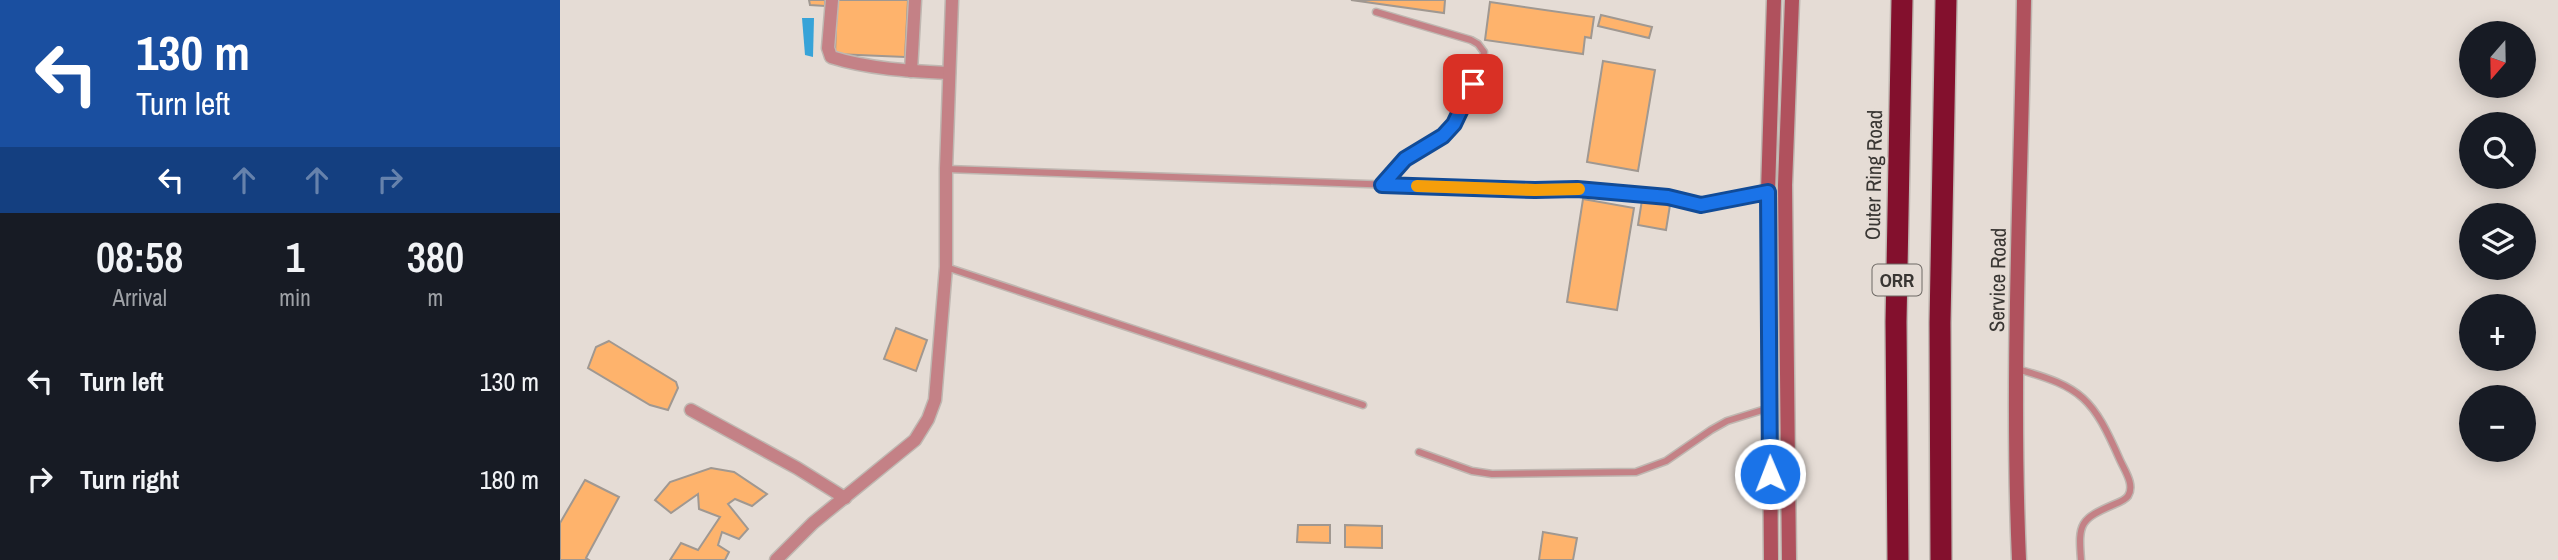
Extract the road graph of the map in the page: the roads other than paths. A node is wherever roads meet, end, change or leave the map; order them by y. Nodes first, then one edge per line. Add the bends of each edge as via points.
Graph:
1 (832, 0) edge
2 (915, 0) edge
3 (952, 0) edge
4 (1774, 0) edge
5 (1792, 0) edge
6 (1902, 0) edge
7 (1946, 0) edge
8 (2024, 0) edge
9 (1376, 12) dead end
10 (911, 71) junction
11 (950, 73) junction
12 (946, 169) junction
13 (1382, 185) junction
14 (1768, 192) junction
15 (946, 267) junction
16 (2017, 369) junction
17 (1363, 405) dead end
18 (1769, 408) junction
19 (691, 410) dead end
20 (1419, 452) dead end
21 (845, 498) junction
22 (776, 560) edge
23 (1771, 560) edge
24 (1789, 560) edge
25 (1898, 560) edge
26 (1941, 560) edge
27 (2019, 560) edge
28 (2081, 560) edge

1 - 10 street via 831,57
2 - 10 street
3 - 11 street
4 - 14 main road
5 - 24 main road via 1785,184
6 - 25 highway, Outer Ring Road / ORR via 1896,322
7 - 26 highway, ORR
8 - 16 main road, Service Road
9 - 13 lane via 1471,40 1483,52 1454,124 1405,159
10 - 11 street
11 - 12 street
12 - 13 lane
12 - 15 street
13 - 14 lane via 1577,189 1668,197 1701,205
14 - 18 main road
15 - 17 lane
15 - 21 street via 938,381 928,419 915,440
16 - 27 main road, Service Road
16 - 28 lane via 2047,377 2093,407 2131,483 2127,497 2084,521 2079,534
18 - 20 lane via 1727,421 1666,461 1636,472 1492,474
18 - 23 main road
19 - 21 street
21 - 22 street

